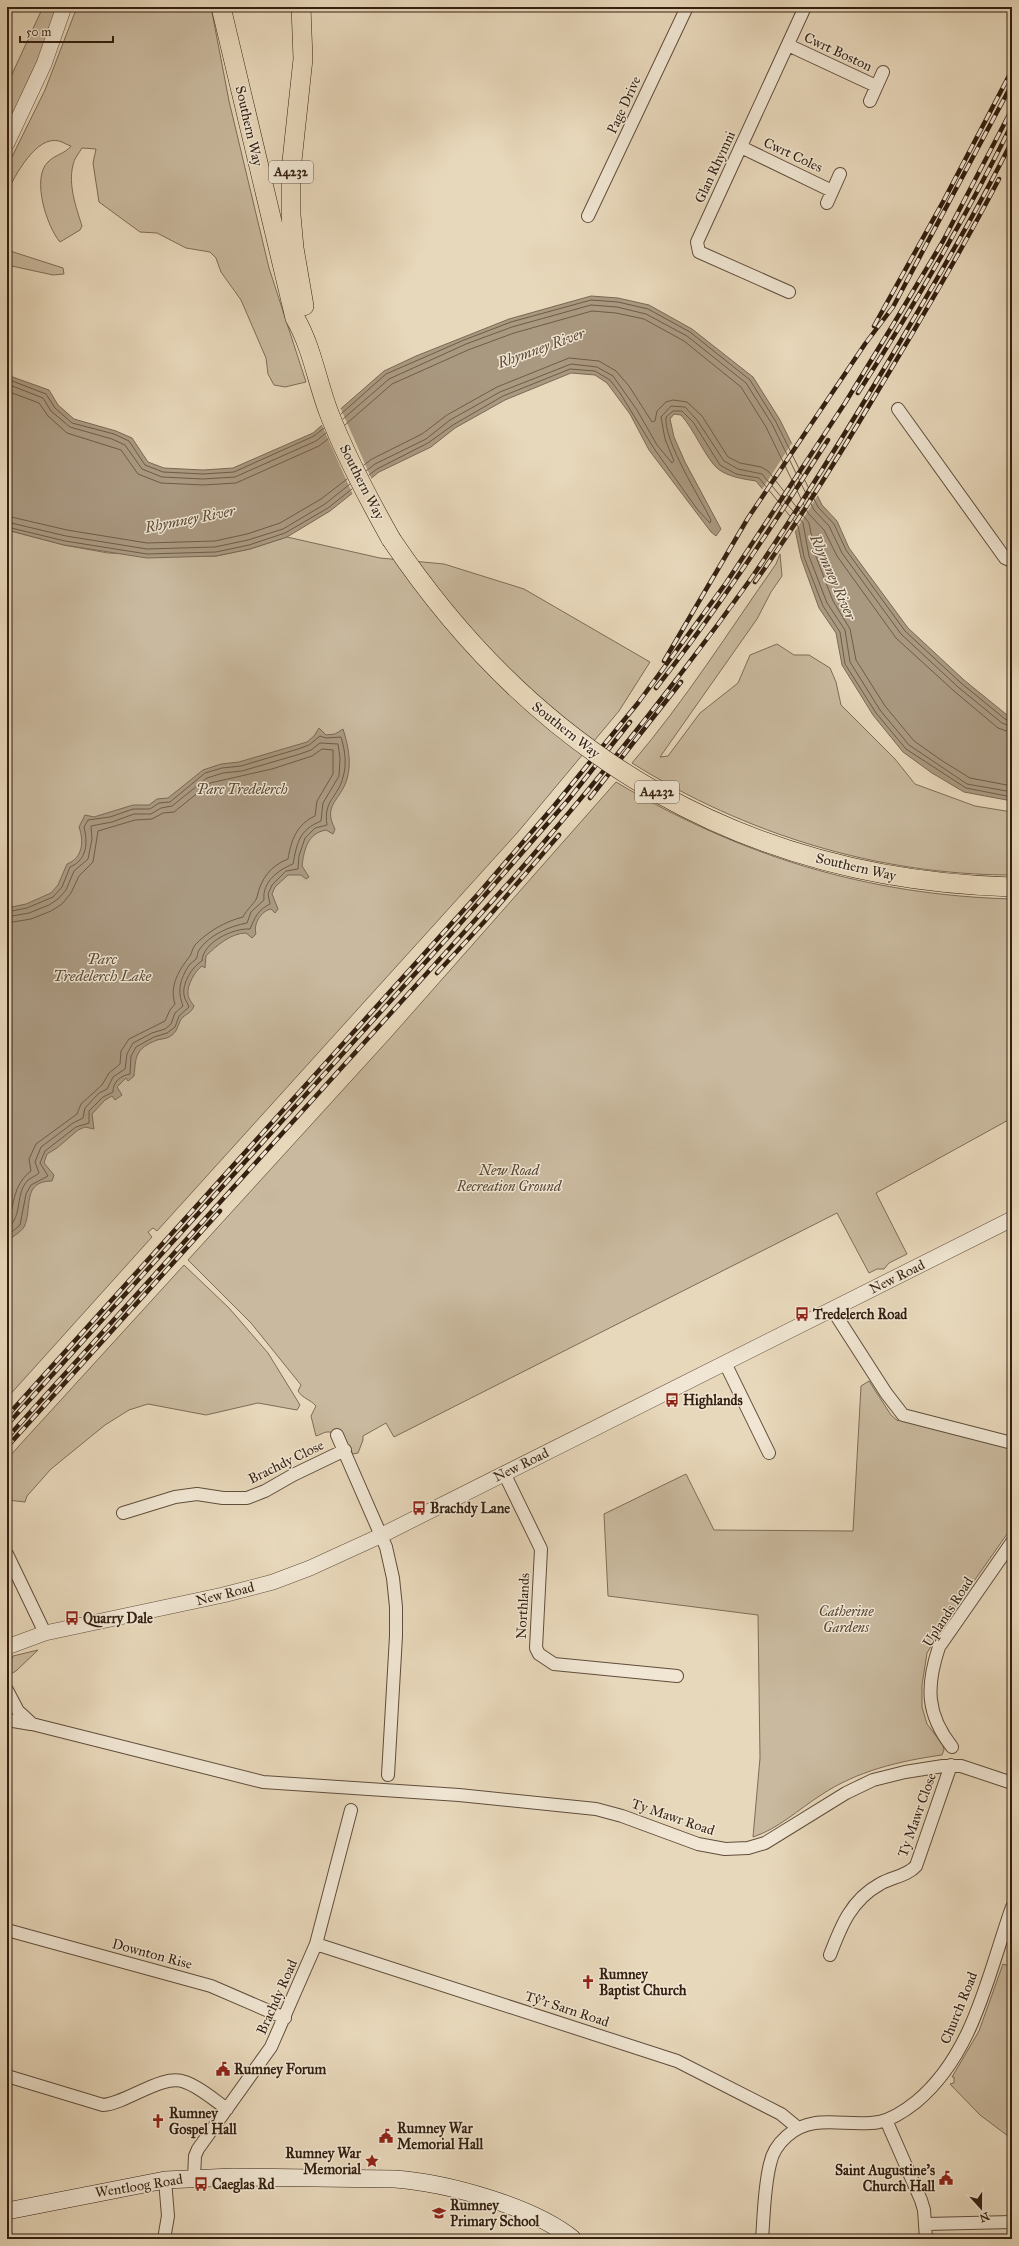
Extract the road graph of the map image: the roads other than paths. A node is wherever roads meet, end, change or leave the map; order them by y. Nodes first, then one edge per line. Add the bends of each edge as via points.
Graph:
1 (64, 7) edge
2 (221, 7) edge
3 (301, 7) edge
4 (687, 7) edge
5 (805, 7) edge
6 (788, 45) junction
7 (883, 72) dead end
8 (876, 86) junction
9 (870, 101) dead end
10 (7, 143) edge
11 (741, 147) junction
12 (840, 174) dead end
13 (832, 191) junction
14 (827, 203) dead end
15 (588, 216) dead end
16 (789, 292) dead end
17 (305, 336) junction
18 (898, 409) dead end
19 (1012, 562) edge
20 (1012, 887) edge
21 (1012, 1219) edge
22 (832, 1309) junction
23 (726, 1363) junction
24 (337, 1435) dead end
25 (1012, 1443) edge
26 (345, 1450) junction
27 (769, 1453) dead end
28 (504, 1473) junction
29 (123, 1513) dead end
30 (380, 1536) junction
31 (1012, 1542) edge
32 (7, 1554) edge
33 (45, 1633) junction
34 (7, 1647) edge
35 (677, 1676) dead end
36 (7, 1690) edge
37 (7, 1720) edge
38 (32, 1724) junction
39 (952, 1747) dead end
40 (950, 1765) junction
41 (388, 1775) dead end
42 (1012, 1783) edge
43 (350, 1810) dead end
44 (1012, 1907) edge
45 (7, 1930) edge
46 (316, 1944) junction
47 (830, 1955) dead end
48 (285, 2018) junction
49 (7, 2076) edge
50 (226, 2109) junction
51 (886, 2120) junction
52 (798, 2128) junction
53 (194, 2178) junction
54 (165, 2180) junction
55 (7, 2211) edge
56 (1012, 2222) edge
57 (926, 2224) junction
58 (164, 2239) edge
59 (573, 2239) edge
60 (762, 2239) edge
61 (926, 2239) edge

1 - 10 street via 44,64
2 - 17 main road, Southern Way / A4232 via 295,318
3 - 17 main road, Southern Way / A4232 via 303,60 291,170 291,215 306,317
4 - 15 street, Page Drive
5 - 6 street, Glan Rhymni
6 - 8 street, Cwrt Boston
6 - 11 street, Glan Rhymni
7 - 8 street, Cwrt Boston
8 - 9 street, Cwrt Boston
11 - 13 street, Cwrt Coles
11 - 16 street, Glan Rhymni via 697,242 699,252
12 - 13 street, Cwrt Coles
13 - 14 street, Cwrt Coles
17 - 20 main road, Southern Way / A4232, bridge via 321,391 338,434 364,491 392,539 424,587 457,628 504,678 562,728 634,778 679,804 729,828 780,847 892,876
18 - 19 street via 1004,558
21 - 22 street, New Road
22 - 23 street, New Road
22 - 25 street via 903,1415
23 - 27 street
23 - 28 street, New Road
24 - 26 street
26 - 29 street, Brachdy Close via 247,1498 198,1494 176,1497
26 - 30 street
28 - 30 street, New Road
28 - 35 street, Northlands via 541,1549 536,1648 539,1654 554,1664
30 - 33 street, New Road via 310,1568 267,1583 179,1605
30 - 41 street via 390,1562 396,1607
31 - 39 street, Uplands Road via 939,1647 935,1660 931,1706 939,1728
32 - 33 street
33 - 34 street, New Road
36 - 38 street via 18,1712
37 - 38 street
38 - 40 street, Ty Mawr Road via 264,1782 459,1794 596,1809 698,1844 736,1850 765,1843 846,1793 873,1780
40 - 42 street, Ty Mawr Road via 968,1767
40 - 47 street, Ty Mawr Close via 916,1866 912,1871 881,1883 859,1900 844,1919
43 - 46 street, Brachdy Road
44 - 51 street, Church Road via 970,2027 955,2056 927,2092 905,2110
45 - 48 street, Downton Rise via 211,1986
46 - 48 street, Brachdy Road
46 - 52 street, Tŷ'r Sarn Road via 677,2061 781,2114
48 - 50 street, Brachdy Road via 264,2059
49 - 50 street via 103,2105 165,2082 183,2081
50 - 53 street, Brachdy Road via 195,2156
51 - 52 street, Church Road via 861,2124 821,2121
51 - 57 street via 921,2200
52 - 60 street, Church Road via 778,2145 770,2163
53 - 54 main road, Wentloog Road
53 - 59 main road, Wentloog Road via 273,2177 415,2181 451,2189 532,2214 551,2223
54 - 55 main road, Wentloog Road
54 - 58 street via 168,2216
56 - 57 street
57 - 61 street

